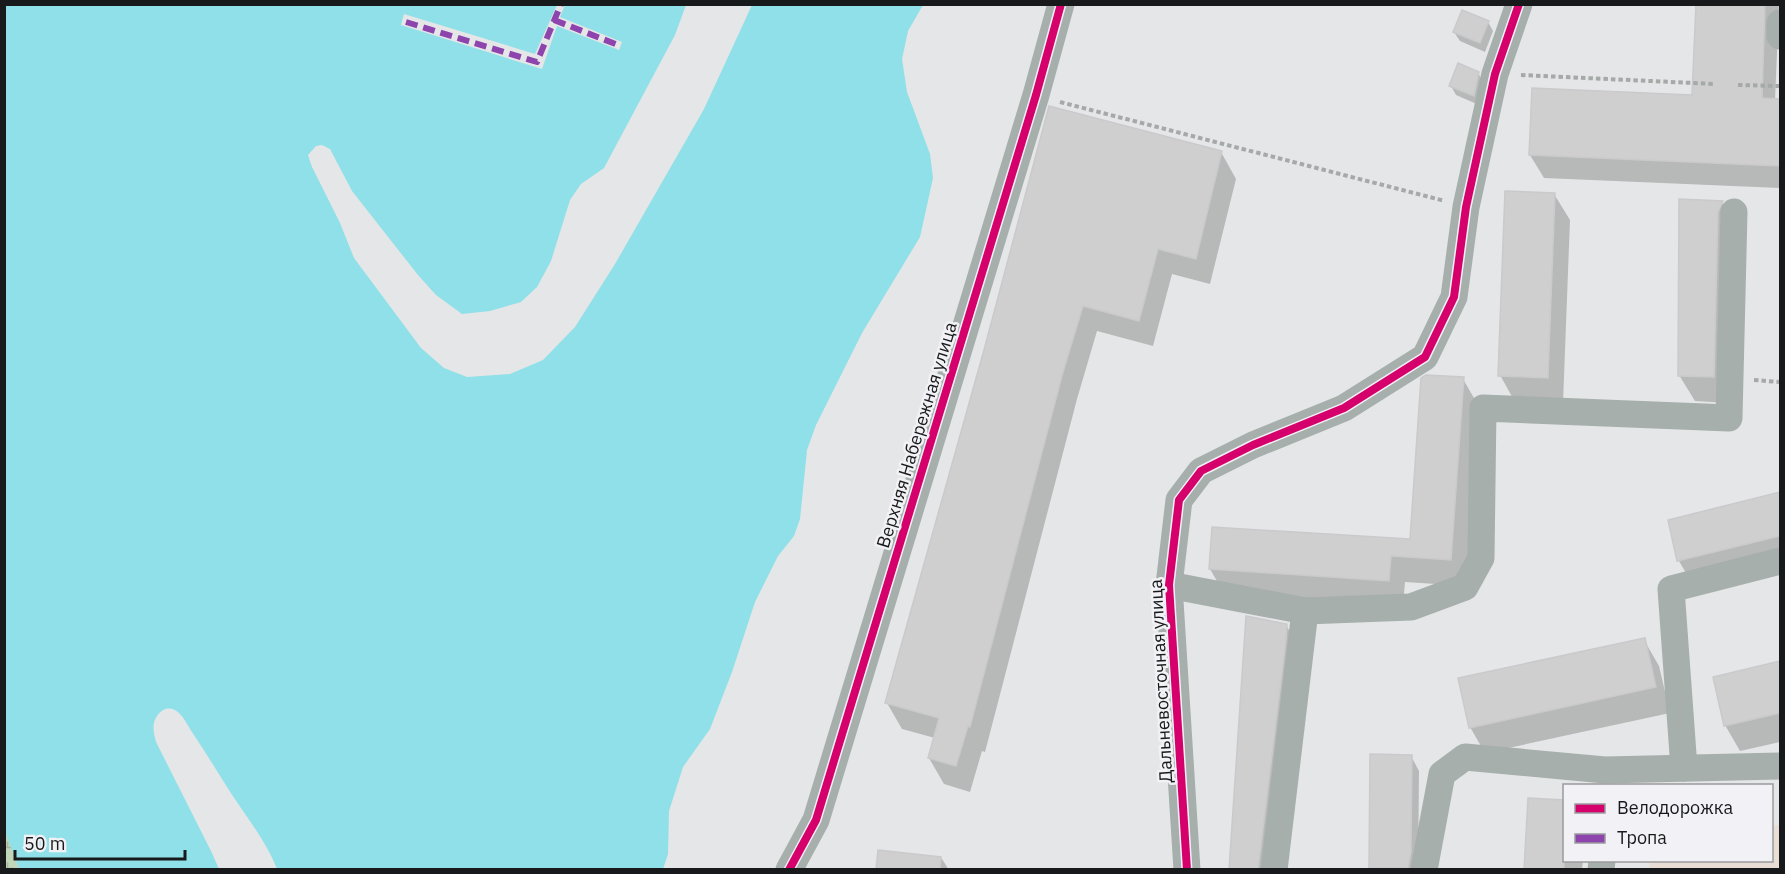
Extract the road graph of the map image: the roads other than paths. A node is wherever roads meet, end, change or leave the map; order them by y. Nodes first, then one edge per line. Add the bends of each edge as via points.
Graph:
1 (1061, 4) edge
2 (1519, 4) edge
3 (1780, 23) edge
4 (1780, 36) edge
5 (1734, 212) dead end
6 (1780, 561) edge
7 (1169, 585) junction
8 (1305, 611) junction
9 (1780, 766) edge
10 (1684, 768) junction
11 (1605, 778) edge
12 (789, 870) edge
13 (1187, 870) edge
14 (1274, 870) edge
15 (1424, 870) edge

1 - 12 street, Верхняя Набережная улица via 816,820
2 - 7 street, Дальневосточная улица via 1495,74 1466,207 1454,297 1425,357 1344,408 1201,471 1179,500
3 - 4 street
5 - 8 street via 1729,418 1484,408 1481,558 1465,587 1411,607
6 - 10 street via 1671,589
7 - 8 street
7 - 13 street, Дальневосточная улица
8 - 14 street
9 - 10 street
10 - 11 street
11 - 15 street via 1465,757 1442,774

